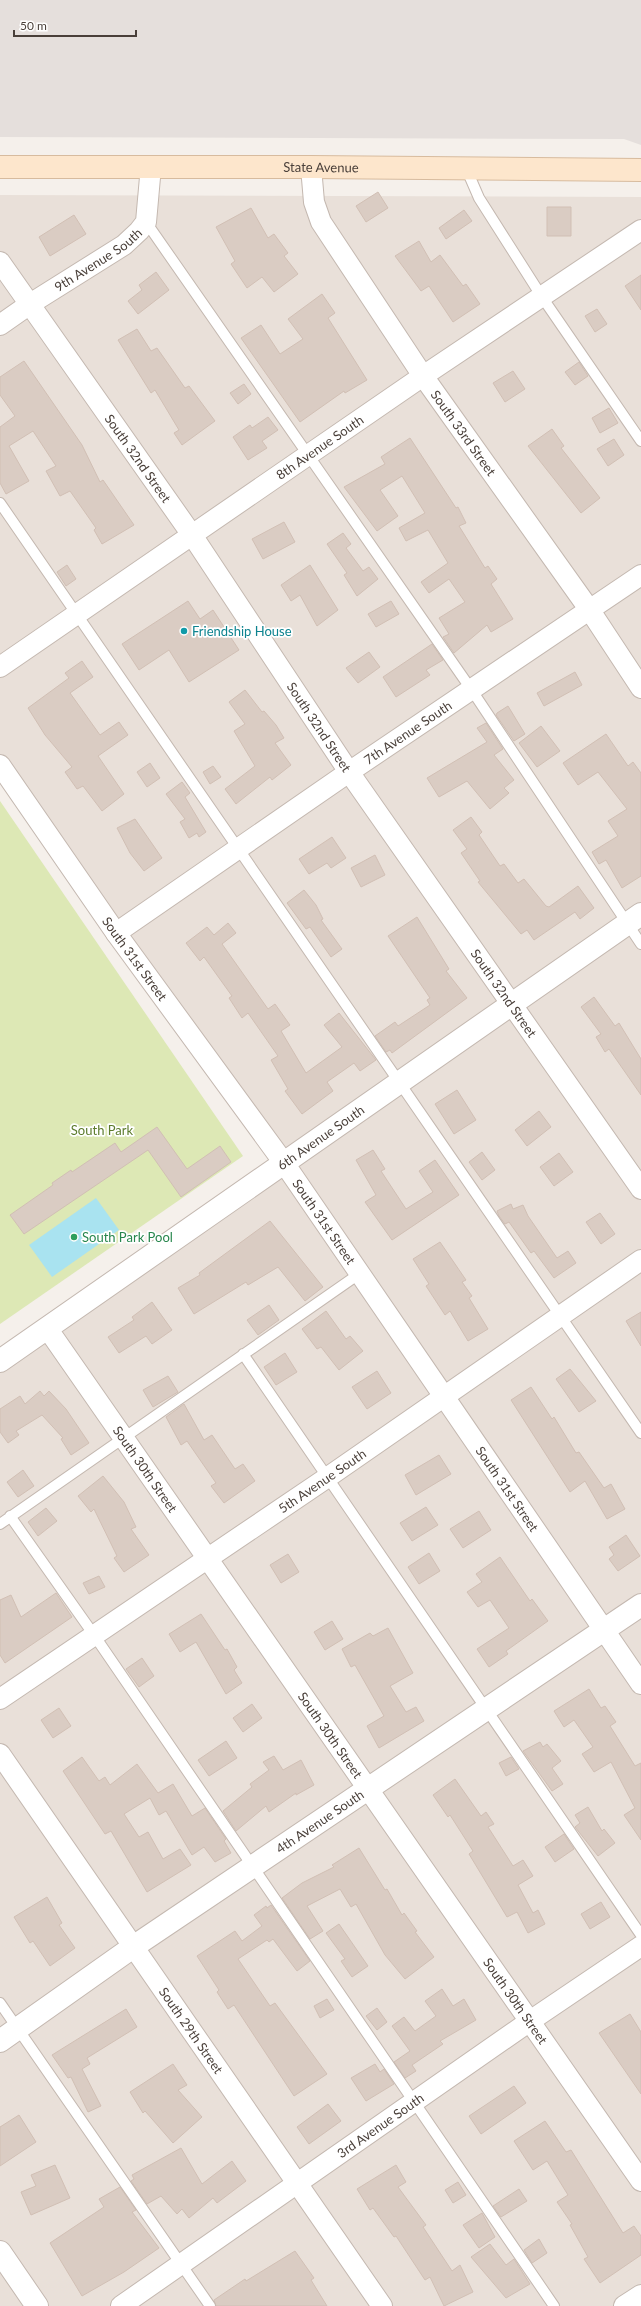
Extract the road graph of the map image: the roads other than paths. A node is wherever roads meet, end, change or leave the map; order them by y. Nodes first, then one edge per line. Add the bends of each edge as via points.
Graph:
1 (151, 166) junction
2 (0, 167) edge
3 (311, 167) junction
4 (466, 168) junction
5 (641, 170) edge
6 (146, 222) junction
7 (641, 230) edge
8 (0, 262) edge
9 (542, 297) junction
10 (30, 304) junction
11 (0, 325) edge
12 (423, 376) junction
13 (641, 441) edge
14 (307, 456) junction
15 (0, 503) edge
16 (192, 535) junction
17 (641, 575) edge
18 (588, 609) junction
19 (77, 614) junction
20 (0, 667) edge
21 (641, 688) edge
22 (471, 689) junction
23 (0, 765) edge
24 (349, 772) junction
25 (238, 849) junction
26 (634, 919) edge
27 (116, 933) junction
28 (641, 944) edge
29 (510, 1005) junction
30 (400, 1082) junction
31 (284, 1163) junction
32 (641, 1189) edge
33 (641, 1260) edge
34 (359, 1274) junction
35 (560, 1316) junction
36 (47, 1328) junction
37 (243, 1354) junction
38 (0, 1361) edge
39 (444, 1397) junction
40 (641, 1433) edge
41 (124, 1439) junction
42 (328, 1477) junction
43 (10, 1516) junction
44 (0, 1524) edge
45 (207, 1558) junction
46 (641, 1605) edge
47 (604, 1630) junction
48 (94, 1635) junction
49 (641, 1684) edge
50 (0, 1699) edge
51 (487, 1709) junction
52 (0, 1754) edge
53 (368, 1789) junction
54 (252, 1867) junction
55 (641, 1935) edge
56 (641, 1946) edge
57 (133, 1947) junction
58 (0, 2003) edge
59 (530, 2021) junction
60 (18, 2029) junction
61 (0, 2041) edge
62 (415, 2102) junction
63 (641, 2181) edge
64 (297, 2184) junction
65 (0, 2252) edge
66 (180, 2265) junction
67 (641, 2295) edge
68 (37, 2306) edge
69 (121, 2306) edge
70 (210, 2306) edge
71 (382, 2306) edge
72 (554, 2306) edge
73 (624, 2306) edge

1 - 2 main road, State Avenue
1 - 3 main road, State Avenue
1 - 6 street, 9th Avenue South
3 - 4 main road, State Avenue
3 - 12 street, South 33rd Street via 314,202 321,222
4 - 5 main road, State Avenue
4 - 9 lane via 479,198
6 - 10 street, 9th Avenue South via 124,245
6 - 14 lane
7 - 9 street, 8th Avenue South
8 - 10 street, South 32nd Street
9 - 12 street, 8th Avenue South
9 - 13 lane
10 - 11 street, 9th Avenue South
10 - 16 street, South 32nd Street
12 - 14 street, 8th Avenue South
12 - 18 street, South 33rd Street
14 - 16 street, 8th Avenue South
14 - 22 lane
15 - 19 lane
16 - 19 street, 8th Avenue South
16 - 24 street, South 32nd Street
17 - 18 street, 7th Avenue South
18 - 21 street, South 33rd Street
18 - 22 street, 7th Avenue South
19 - 20 street, 8th Avenue South
19 - 25 lane
22 - 24 street, 7th Avenue South
22 - 26 lane
23 - 27 street, South 31st Street
24 - 25 street, 7th Avenue South
24 - 29 street, South 32nd Street
25 - 27 street, 7th Avenue South
25 - 30 lane
26 - 28 lane
26 - 29 street, 6th Avenue South
27 - 31 street, South 31st Street
29 - 30 street, 6th Avenue South
29 - 32 street, South 32nd Street
30 - 31 street, 6th Avenue South
30 - 35 lane
31 - 34 street, South 31st Street
31 - 36 street, 6th Avenue South
33 - 35 street, 5th Avenue South
34 - 37 lane
34 - 39 street, South 31st Street
35 - 39 street, 5th Avenue South
35 - 40 lane
36 - 38 street, 6th Avenue South
36 - 41 street, South 30th Street
37 - 41 lane
37 - 42 lane
39 - 42 street, 5th Avenue South
39 - 47 street, South 31st Street
41 - 43 lane
41 - 45 street, South 30th Street
42 - 45 street, 5th Avenue South
42 - 51 lane
43 - 44 lane
43 - 48 lane
45 - 48 street, 5th Avenue South
45 - 53 street, South 30th Street
46 - 47 street, 4th Avenue South
47 - 49 street, South 31st Street
47 - 51 street, 4th Avenue South
48 - 50 street, 5th Avenue South
48 - 54 lane
51 - 53 street, 4th Avenue South
51 - 55 lane
52 - 57 street, South 29th Street
53 - 54 street, 4th Avenue South
53 - 59 street, South 30th Street
54 - 57 street, 4th Avenue South
54 - 62 lane
56 - 59 street, 3rd Avenue South
57 - 60 street, 4th Avenue South
57 - 64 street, South 29th Street
58 - 60 lane
59 - 62 street, 3rd Avenue South
59 - 63 street, South 30th Street
60 - 61 street, 4th Avenue South
60 - 66 lane
62 - 64 street, 3rd Avenue South
62 - 72 lane
64 - 66 street, 3rd Avenue South
64 - 71 street, South 29th Street
65 - 68 street
66 - 69 street, 3rd Avenue South
66 - 70 lane
67 - 73 street

